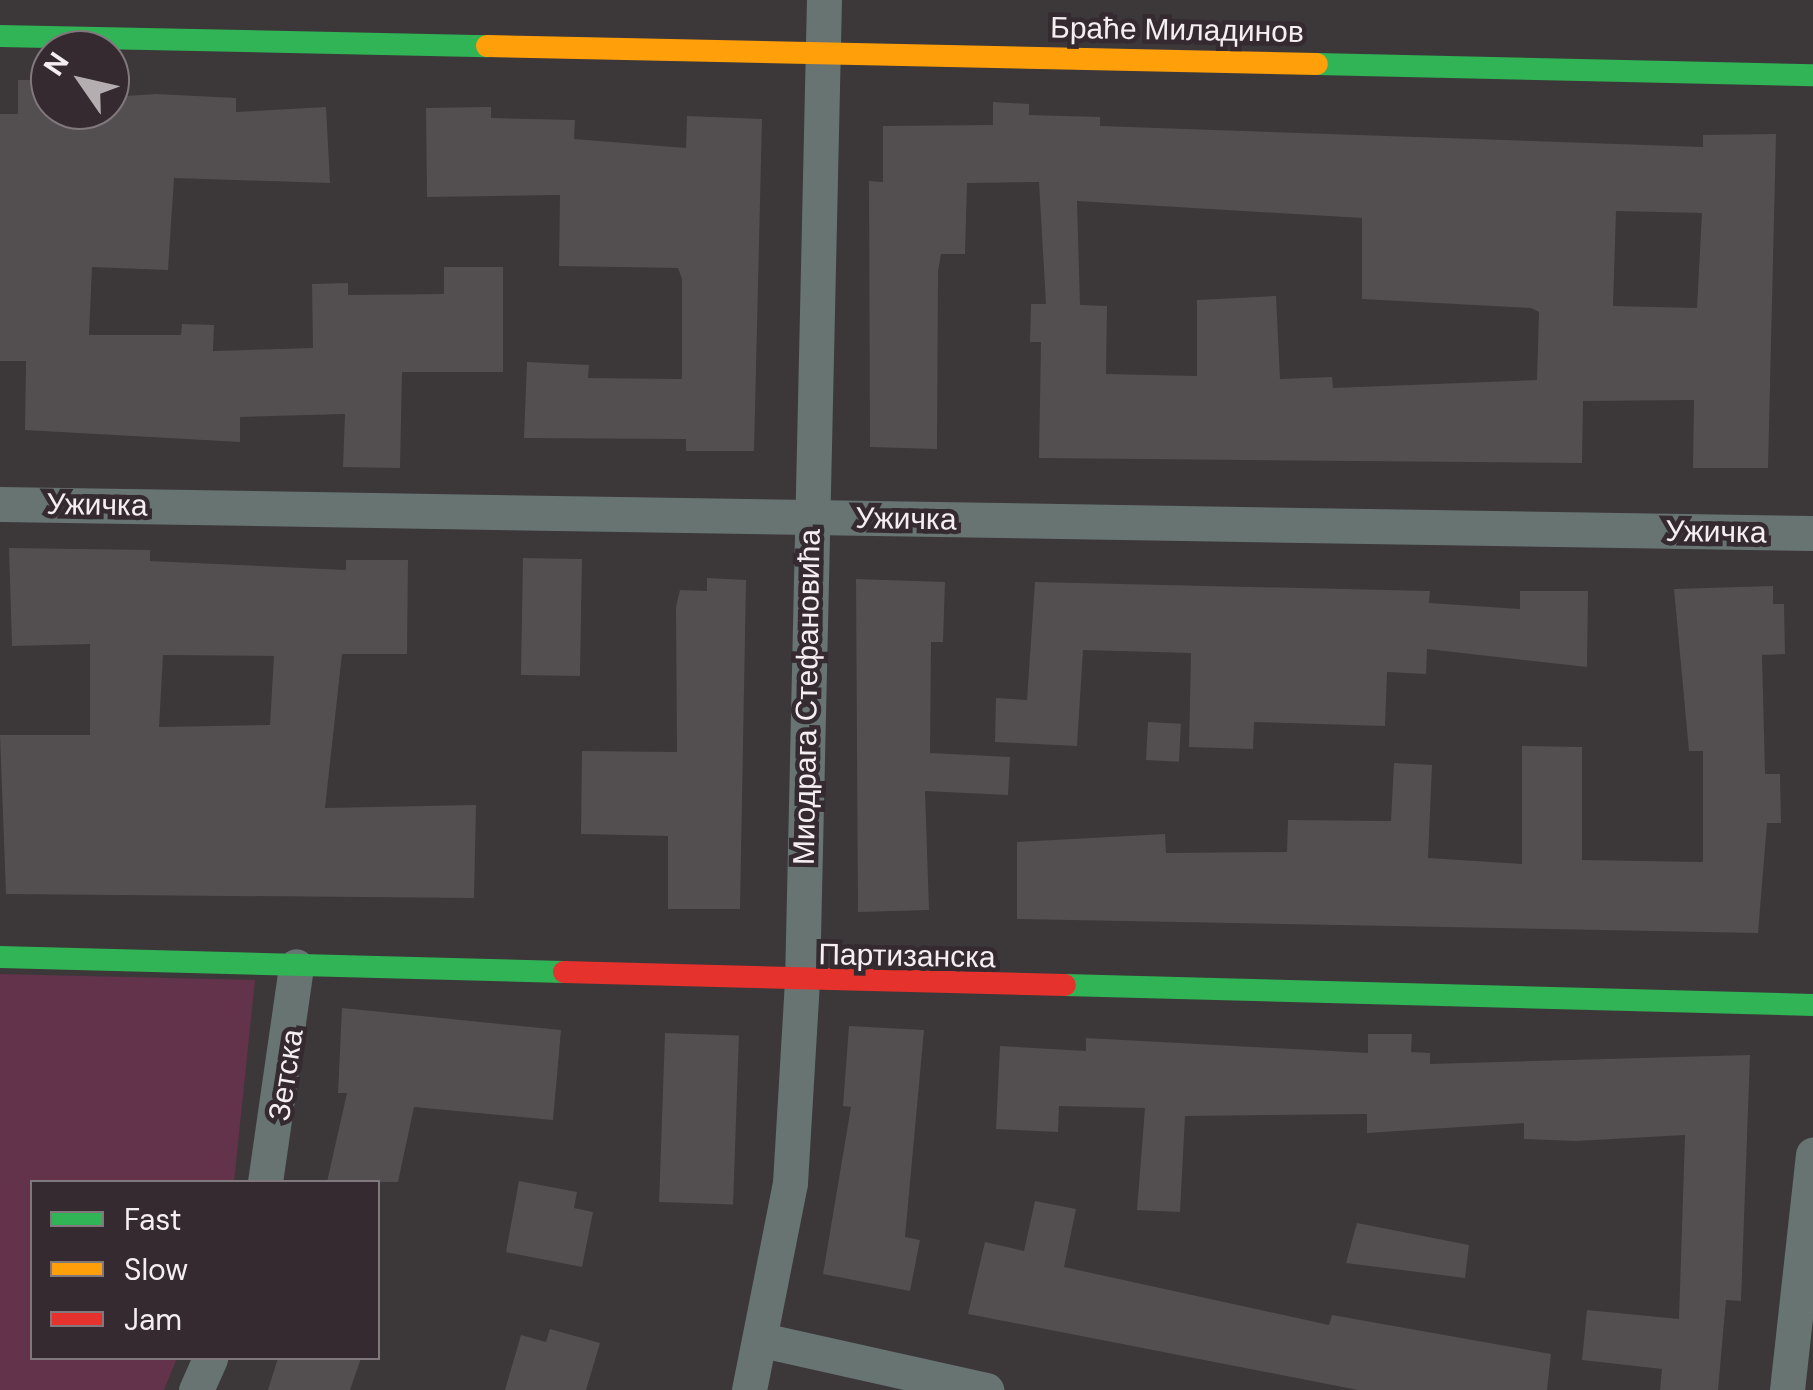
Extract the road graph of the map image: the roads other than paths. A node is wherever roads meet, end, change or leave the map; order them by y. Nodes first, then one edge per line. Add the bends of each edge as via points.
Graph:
1 (824, 0) edge
2 (0, 36) edge
3 (822, 51) junction
4 (1813, 75) edge
5 (0, 504) edge
6 (810, 518) junction
7 (1813, 533) edge
8 (0, 957) edge
9 (296, 966) junction
10 (802, 983) junction
11 (1813, 1005) edge
12 (1813, 1154) edge
13 (265, 1180) edge
14 (762, 1340) junction
15 (209, 1360) edge
16 (196, 1390) edge
17 (749, 1390) edge
18 (986, 1390) edge
19 (1787, 1390) edge

1 - 3 street, Миодрага Стефановића
2 - 3 street, Браће Миладинов
3 - 4 street, Браће Миладинов
3 - 6 street, Миодрага Стефановића
5 - 6 street, Ужичка
6 - 7 street, Ужичка
6 - 10 street, Миодрага Стефановића
8 - 9 street, Партизанска
9 - 10 street, Партизанска
9 - 13 street, Зетска
10 - 11 street, Партизанска
10 - 14 street, Миодрага Стефановића via 790,1183
12 - 19 street
14 - 17 street, Миодрага Стефановића
14 - 18 street
15 - 16 street

